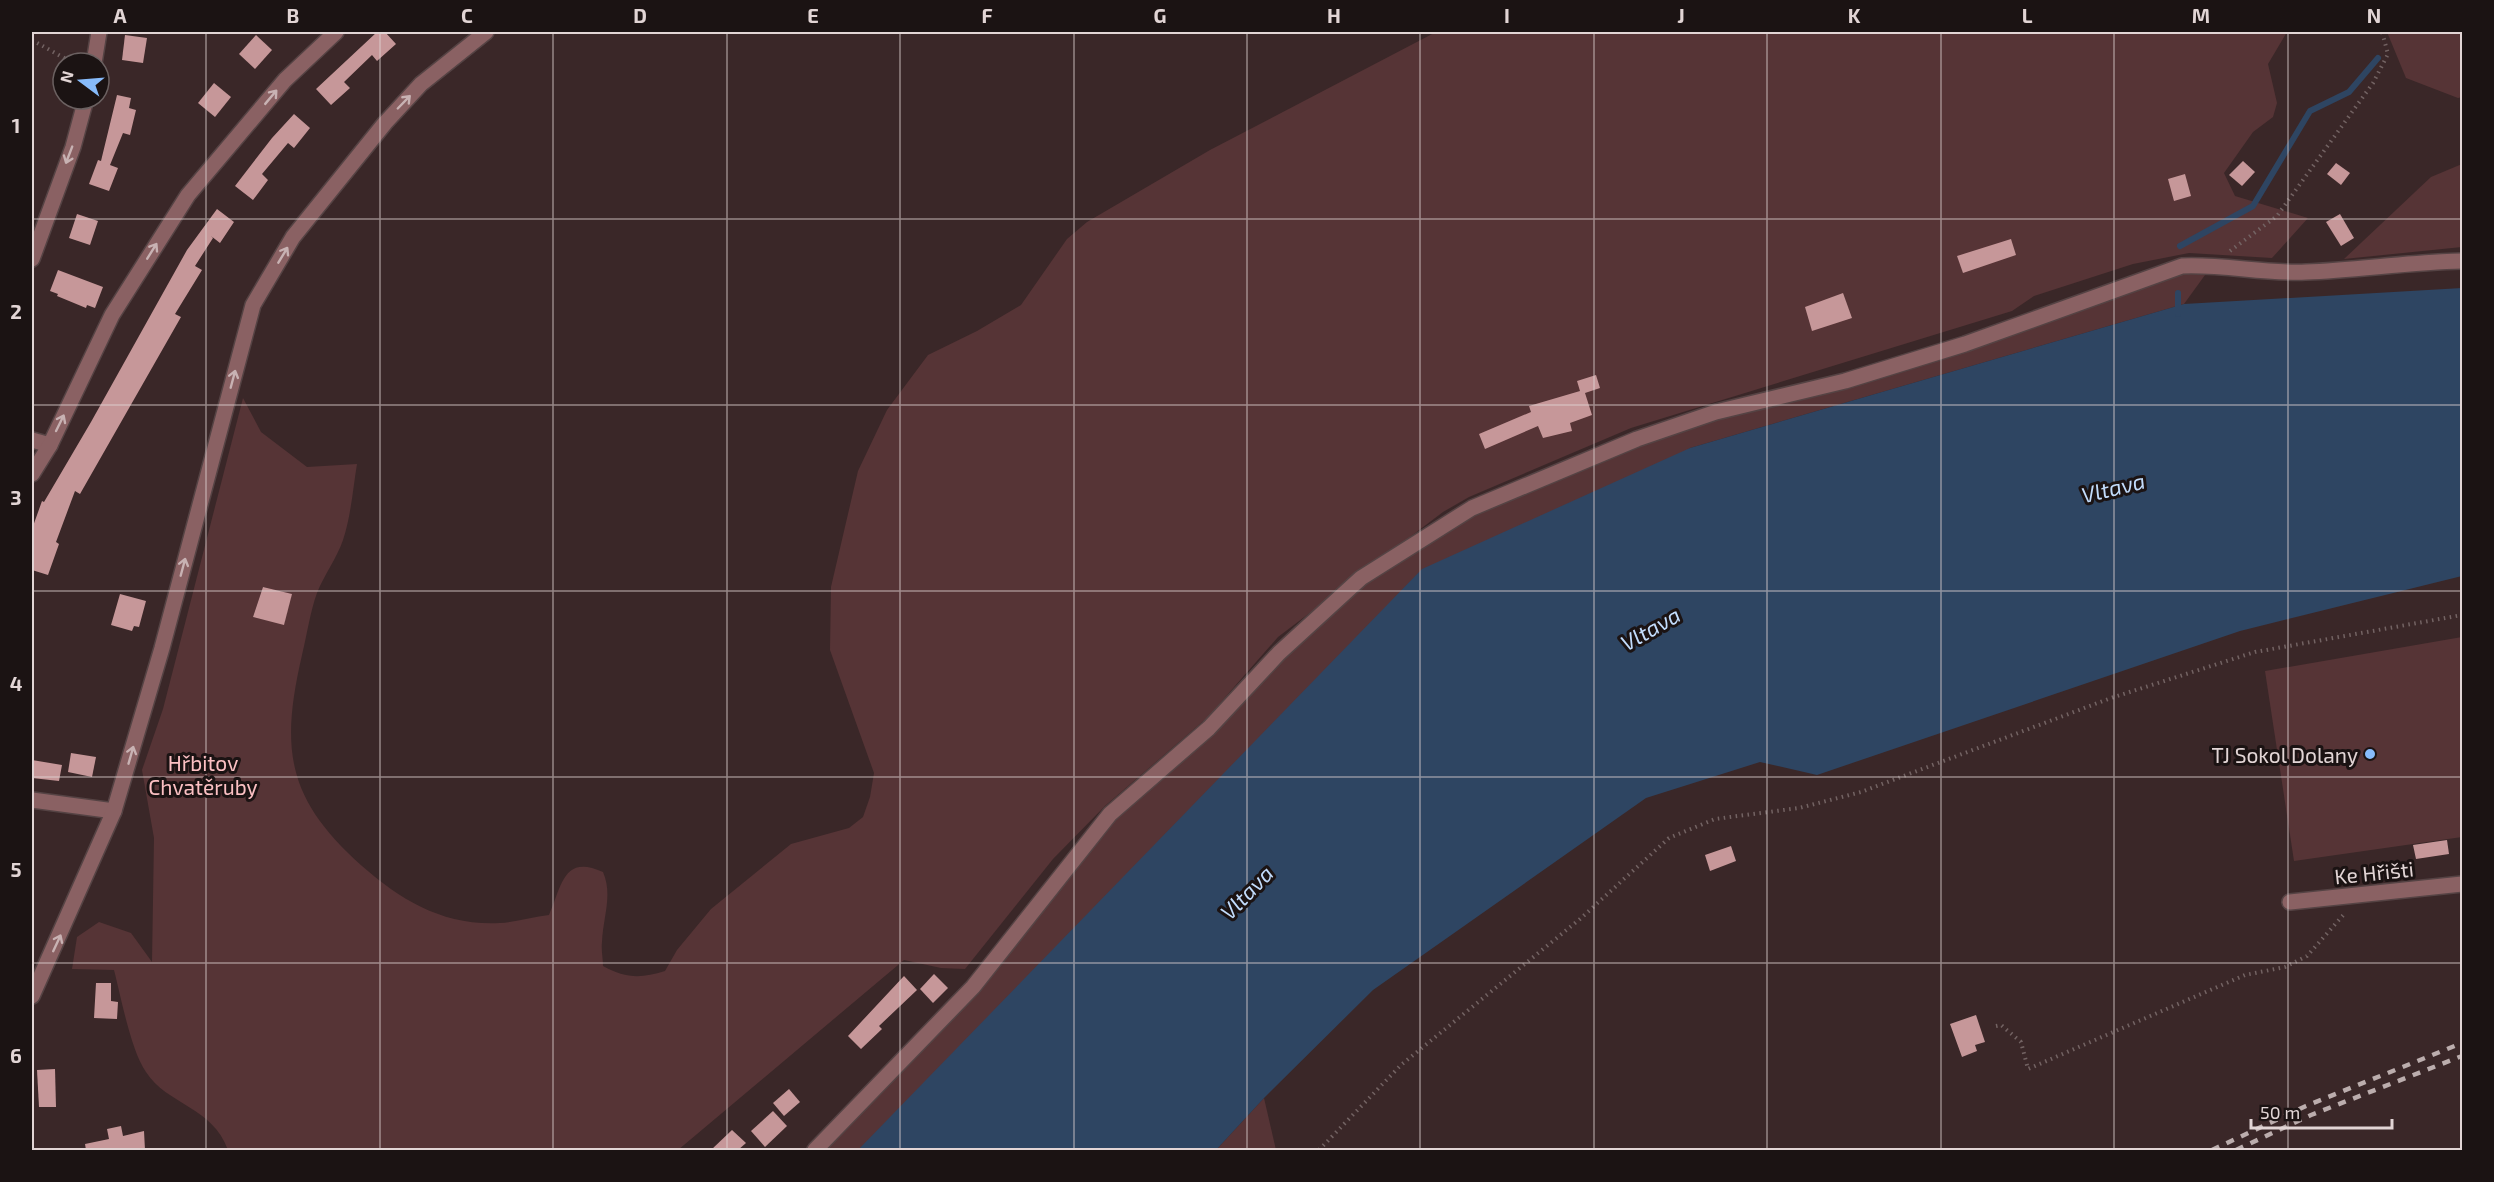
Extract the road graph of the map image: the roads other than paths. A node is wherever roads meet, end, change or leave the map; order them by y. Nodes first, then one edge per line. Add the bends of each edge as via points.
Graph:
1 (99, 32) edge
2 (336, 32) edge
3 (486, 32) edge
4 (96, 51) edge
5 (83, 111) edge
6 (32, 259) edge
7 (2463, 261) edge
8 (32, 440) edge
9 (50, 445) junction
10 (32, 474) edge
11 (32, 800) edge
12 (114, 812) junction
13 (2463, 884) edge
14 (2290, 902) dead end
15 (32, 996) edge
16 (814, 1150) edge

1 - 4 street
9 -> 2 street via 112,315 188,195 285,80
12 -> 3 street via 253,305 293,237 385,123 421,84
5 -> 6 street
7 - 16 street via 2306,272 2213,264 2182,266 1954,348 1845,381 1716,412 1637,439 1472,508 1361,578 1279,653 1209,728 1110,814 973,987
8 - 9 street
9 - 10 street
11 - 12 street
15 -> 12 street
13 - 14 street, Ke Hřišti

